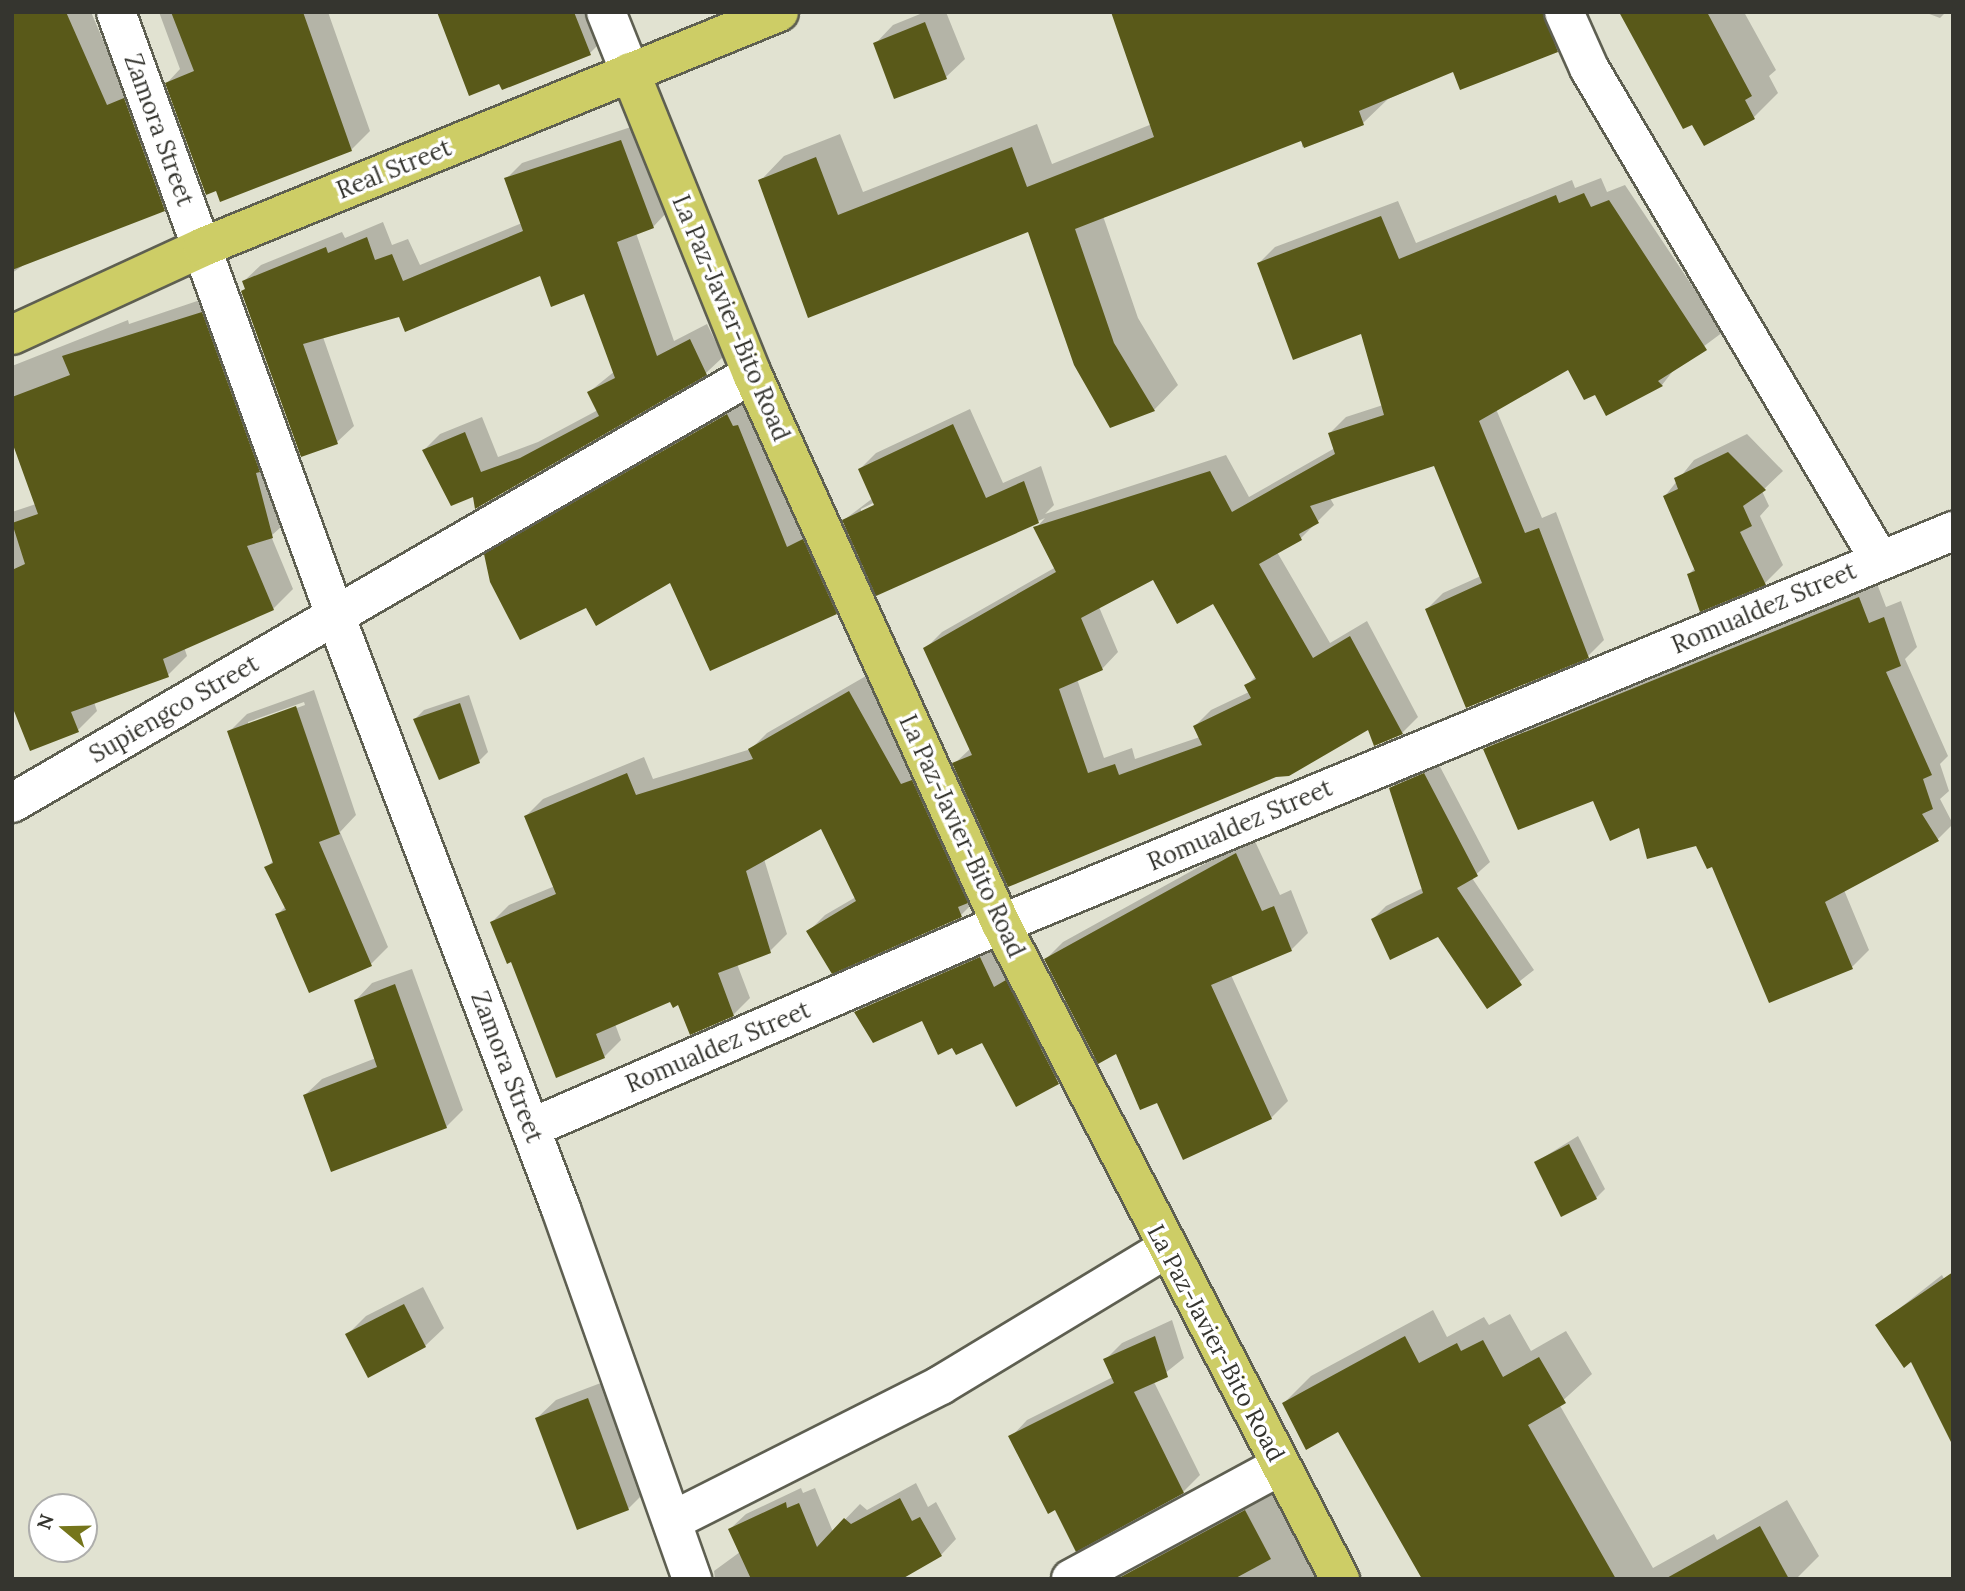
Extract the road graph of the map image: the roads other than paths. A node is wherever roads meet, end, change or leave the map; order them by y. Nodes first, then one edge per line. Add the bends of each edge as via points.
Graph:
1 (116, 12) edge
2 (606, 12) edge
3 (779, 12) edge
4 (1564, 12) edge
5 (630, 72) junction
6 (203, 247) junction
7 (12, 335) edge
8 (752, 374) junction
9 (1953, 531) edge
10 (1879, 559) junction
11 (335, 615) junction
12 (12, 803) edge
13 (1001, 924) junction
14 (531, 1128) junction
15 (1166, 1249) junction
16 (1280, 1466) junction
17 (674, 1520) junction
18 (692, 1579) edge
19 (1072, 1579) edge
20 (1340, 1579) edge

1 - 6 street, Zamora Street
2 - 5 street
3 - 5 main road, Real Street
4 - 10 street via 1589,68
5 - 6 main road, Real Street
5 - 8 main road, La Paz-Javier-Bito Road
6 - 7 main road, Real Street
6 - 11 street, Zamora Street
8 - 11 street, Supiengco Street
8 - 13 main road, La Paz-Javier-Bito Road
9 - 10 street, Romualdez Street
10 - 13 street, Romualdez Street
11 - 12 street, Supiengco Street
11 - 14 street, Zamora Street
13 - 14 street, Romualdez Street
13 - 15 main road, La Paz-Javier-Bito Road
14 - 17 street, Zamora Street
15 - 16 main road, La Paz-Javier-Bito Road
15 - 17 street via 941,1385
16 - 19 street
16 - 20 main road, La Paz-Javier-Bito Road
17 - 18 street, Zamora Street

